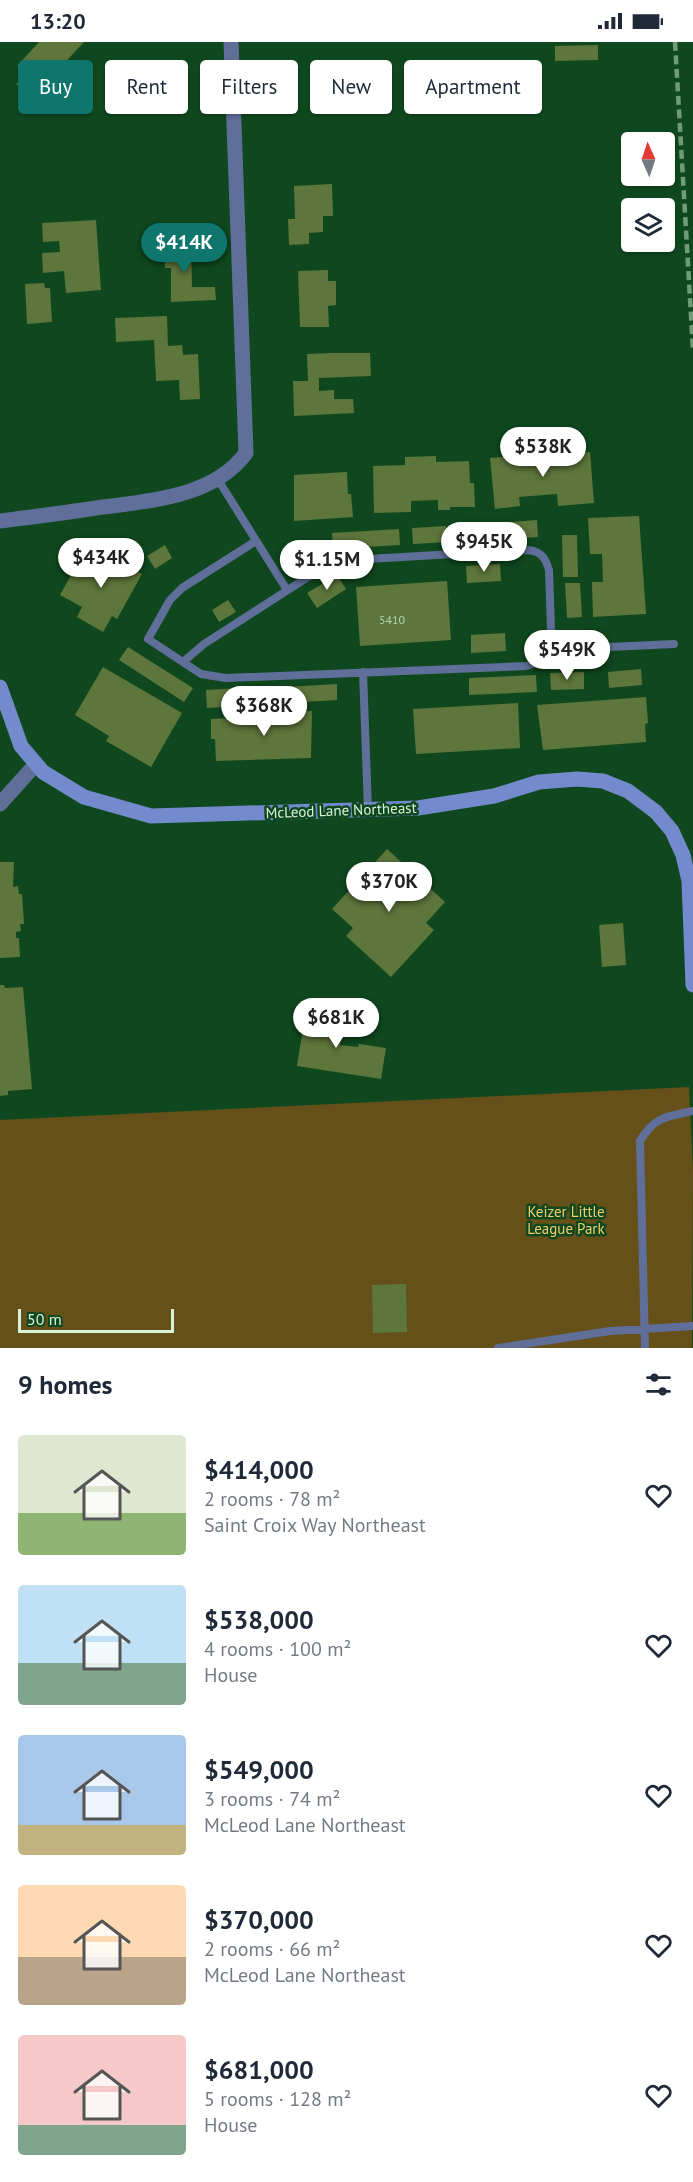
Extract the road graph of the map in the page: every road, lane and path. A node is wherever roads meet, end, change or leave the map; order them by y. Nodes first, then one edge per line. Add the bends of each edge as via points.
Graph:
1 (231, 42) edge
2 (217, 478) junction
3 (0, 521) edge
4 (256, 540) junction
5 (287, 590) junction
6 (674, 644) dead end
7 (552, 658) junction
8 (183, 662) junction
9 (363, 672) junction
10 (0, 687) edge
11 (35, 765) junction
12 (0, 804) edge
13 (368, 810) junction
14 (693, 985) edge
15 (693, 1111) edge
16 (693, 1326) edge
17 (644, 1329) junction
18 (498, 1348) edge
19 (645, 1348) edge

1 - 2 street via 246,453 238,464
2 - 3 street via 159,499
2 - 4 lane
4 - 5 lane
4 - 8 lane via 170,600 148,639
5 - 7 lane via 333,561 534,550 547,561 549,570
5 - 8 lane
6 - 7 lane via 587,648
7 - 9 lane via 526,666
8 - 9 lane via 201,674 226,678
9 - 13 lane
10 - 11 street, McLeod Lane Northeast via 21,746
11 - 12 street
11 - 13 street, McLeod Lane Northeast via 84,797 151,816
13 - 14 street, McLeod Lane Northeast via 418,808 494,796 539,783 578,779 603,781 628,791 656,812 672,831 683,855 689,881
15 - 17 lane via 659,1119 647,1128 640,1141
16 - 17 lane
17 - 18 lane
17 - 19 lane

